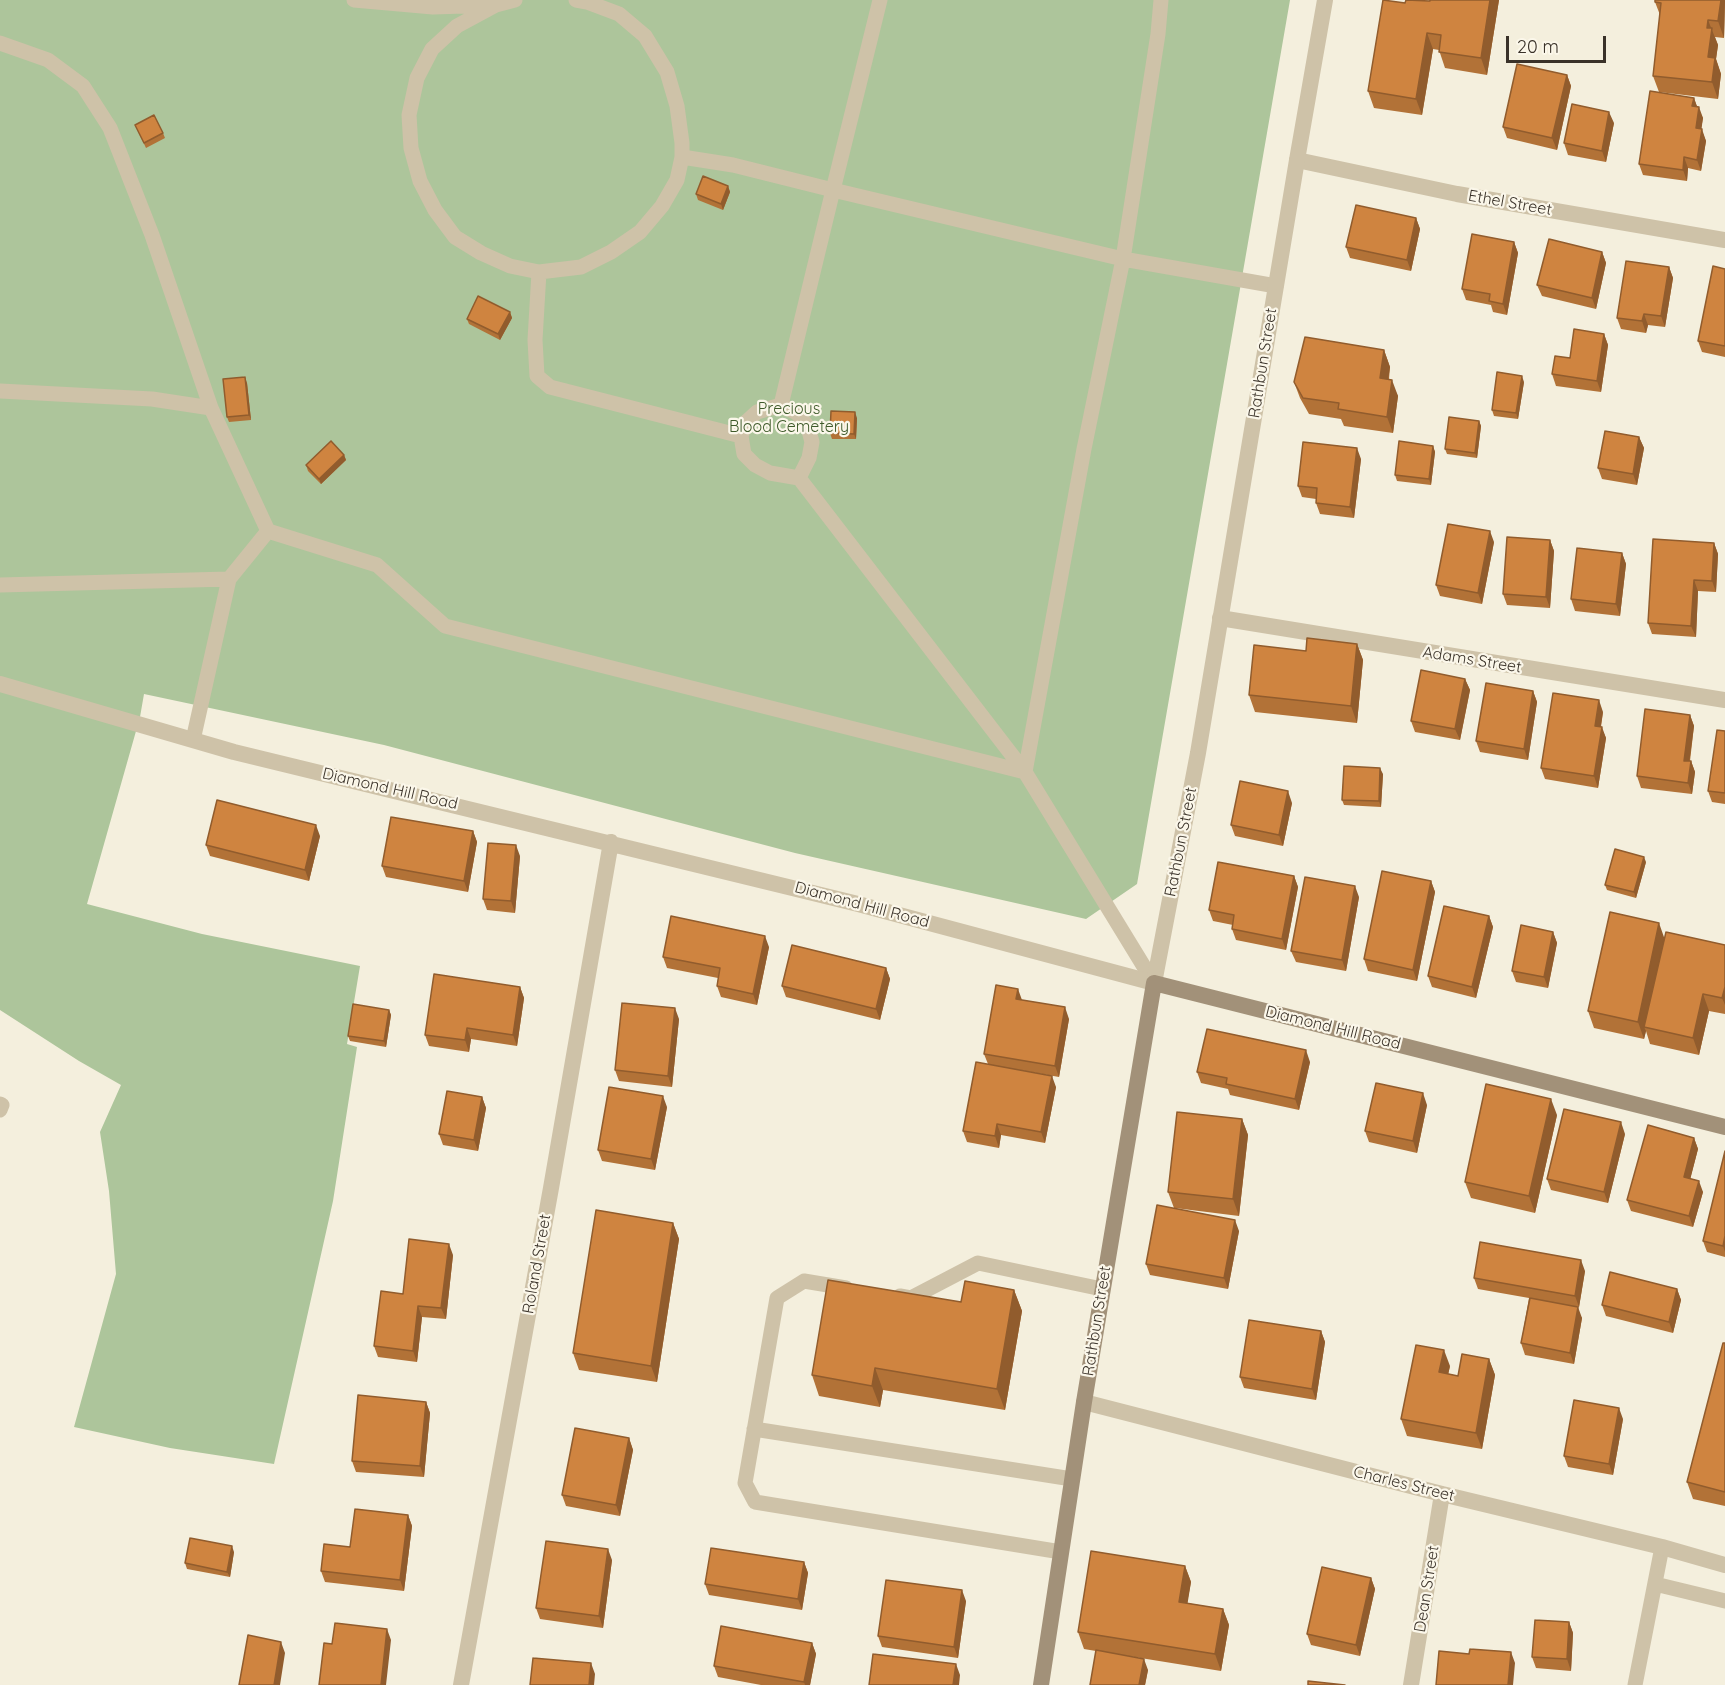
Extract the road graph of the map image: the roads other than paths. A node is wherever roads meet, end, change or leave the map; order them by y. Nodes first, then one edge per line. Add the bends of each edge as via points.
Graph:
1 (354, 0) edge
2 (515, 0) edge
3 (576, 0) edge
4 (880, 0) edge
5 (1161, 0) edge
6 (1325, 0) edge
7 (496, 5) junction
8 (0, 43) edge
9 (682, 157) junction
10 (1297, 160) junction
11 (833, 190) junction
12 (1725, 240) edge
13 (1123, 259) junction
14 (539, 272) junction
15 (1276, 286) junction
16 (0, 391) edge
17 (781, 405) junction
18 (211, 408) junction
19 (741, 436) junction
20 (799, 478) junction
21 (268, 531) junction
22 (229, 579) junction
23 (0, 585) edge
24 (1220, 618) junction
25 (0, 684) edge
26 (1725, 700) edge
27 (193, 740) junction
28 (1025, 772) junction
29 (611, 842) junction
30 (1154, 983) junction
31 (0, 1104) edge
32 (0, 1110) edge
33 (1725, 1127) edge
34 (857, 1289) edge
35 (1102, 1289) junction
36 (889, 1294) edge
37 (1084, 1402) junction
38 (754, 1429) junction
39 (1072, 1479) junction
40 (1442, 1494) junction
41 (1662, 1547) junction
42 (1061, 1552) junction
43 (1725, 1565) edge
44 (1655, 1584) junction
45 (1725, 1601) edge
46 (461, 1685) edge
47 (1041, 1685) edge
48 (1411, 1685) edge
49 (1635, 1685) edge

1 - 7 lane via 433,7
2 - 7 lane
3 - 9 lane via 619,14 645,36 667,72 677,106
4 - 11 lane
5 - 13 lane
6 - 10 street, Rathbun Street
7 - 14 lane via 457,26 432,49 417,78 409,116 411,148 420,181 455,237 510,266
8 - 18 lane via 48,60 82,86 110,128 152,235
9 - 11 lane via 733,165
9 - 14 lane via 677,180 667,198 640,232 581,267
10 - 12 street, Ethel Street via 1457,194
10 - 15 street, Rathbun Street
11 - 13 lane
11 - 17 lane
13 - 15 lane
13 - 28 lane
14 - 19 lane via 537,376 550,387
15 - 24 street, Rathbun Street
16 - 18 lane via 152,399
17 - 19 lane via 757,412
17 - 20 lane via 797,413 812,442
18 - 21 lane
19 - 20 lane via 744,454 755,465 770,473
20 - 28 lane
21 - 22 lane
21 - 28 lane via 377,565 445,626
22 - 23 lane
22 - 27 lane
24 - 26 street, Adams Street
24 - 30 street, Rathbun Street
25 - 27 street, Diamond Hill Road
27 - 29 street, Diamond Hill Road
28 - 30 lane
29 - 30 street, Diamond Hill Road
29 - 46 street, Roland Street
30 - 33 main road, Diamond Hill Road
30 - 35 main road, Rathbun Street
31 - 32 lane
34 - 38 lane via 804,1281 777,1298
35 - 36 lane via 978,1263 911,1298
35 - 37 main road, Rathbun Street
37 - 39 main road, Rathbun Street
37 - 40 street, Charles Street
38 - 39 lane
38 - 42 lane via 745,1483 755,1502
39 - 42 main road, Rathbun Street
40 - 41 street, Charles Street
40 - 48 street, Dean Street
41 - 43 street, Charles Street
41 - 44 lane
42 - 47 main road, Rathbun Street
44 - 45 lane
44 - 49 lane

